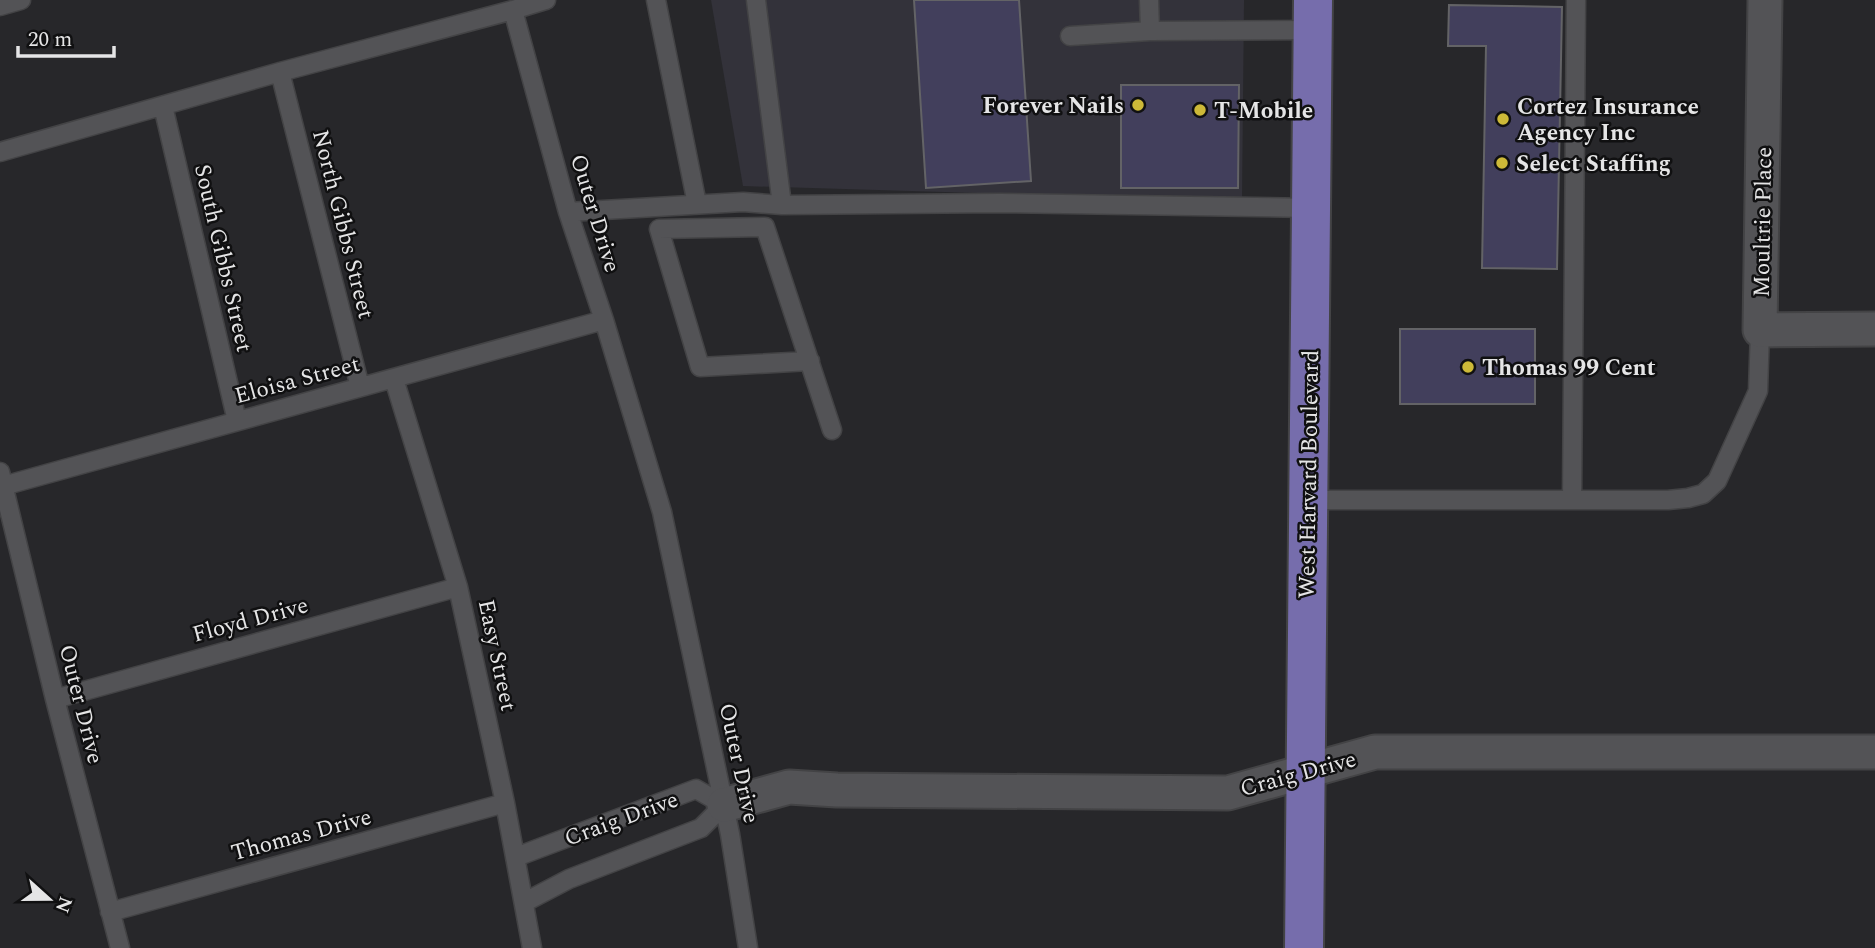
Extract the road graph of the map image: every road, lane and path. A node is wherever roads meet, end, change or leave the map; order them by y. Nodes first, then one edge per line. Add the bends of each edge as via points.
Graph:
1 (21, 0) edge
2 (546, 0) edge
3 (656, 0) edge
4 (756, 0) edge
5 (1149, 0) edge
6 (1576, 0) edge
7 (1765, 0) edge
8 (0, 6) edge
9 (513, 10) junction
10 (1313, 15) edge
11 (1150, 31) junction
12 (1070, 36) dead end
13 (281, 72) junction
14 (163, 106) junction
15 (0, 152) edge
16 (696, 204) junction
17 (782, 205) junction
18 (1312, 208) junction
19 (568, 212) junction
20 (604, 320) junction
21 (1760, 330) junction
22 (1875, 330) edge
23 (810, 361) junction
24 (394, 379) junction
25 (360, 387) junction
26 (237, 421) junction
27 (832, 430) dead end
28 (2, 479) edge
29 (1308, 500) junction
30 (1572, 500) junction
31 (458, 587) junction
32 (55, 699) junction
33 (1875, 752) edge
34 (1306, 772) junction
35 (505, 803) junction
36 (724, 805) junction
37 (516, 857) junction
38 (525, 902) junction
39 (110, 912) junction
40 (120, 948) edge
41 (532, 948) edge
42 (748, 948) edge
43 (1304, 948) edge

1 - 8 lane
2 - 9 lane
3 - 16 lane
4 - 17 lane
5 - 11 lane
6 - 30 lane
7 - 21 street, Moultrie Place
9 - 13 lane
9 - 19 lane, Outer Drive
10 - 11 lane
10 - 18 main road, West Harvard Boulevard
11 - 12 lane
13 - 14 lane
13 - 25 lane, North Gibbs Street
14 - 15 lane
14 - 26 lane, South Gibbs Street
16 - 17 lane
16 - 19 lane
17 - 18 lane
18 - 29 main road, West Harvard Boulevard
19 - 20 lane, Outer Drive
20 - 24 lane, Eloisa Street
20 - 36 lane, Outer Drive via 662,512
21 - 22 street, Moultrie Place
21 - 30 lane via 1758,391 1717,481 1703,494 1668,500
23 - 23 lane via 765,227 659,229 700,367
23 - 27 lane
24 - 25 lane, Eloisa Street
24 - 31 lane, Easy Street
25 - 26 lane, Eloisa Street
26 - 28 lane, Eloisa Street
28 - 32 lane, Outer Drive
29 - 30 lane
29 - 34 main road, West Harvard Boulevard
31 - 32 lane, Floyd Drive
31 - 35 lane, Easy Street
32 - 39 lane, Outer Drive
33 - 34 street, Craig Drive via 1375,752
34 - 36 street, Craig Drive via 1228,793 789,787
34 - 43 main road, West Harvard Boulevard
35 - 37 lane, Easy Street
35 - 39 lane, Thomas Drive
36 - 37 lane, Craig Drive via 696,789
36 - 38 lane, Craig Drive via 701,828 569,879
36 - 42 lane, Outer Drive
37 - 38 lane, Easy Street
38 - 41 lane, Easy Street
39 - 40 lane, Outer Drive

